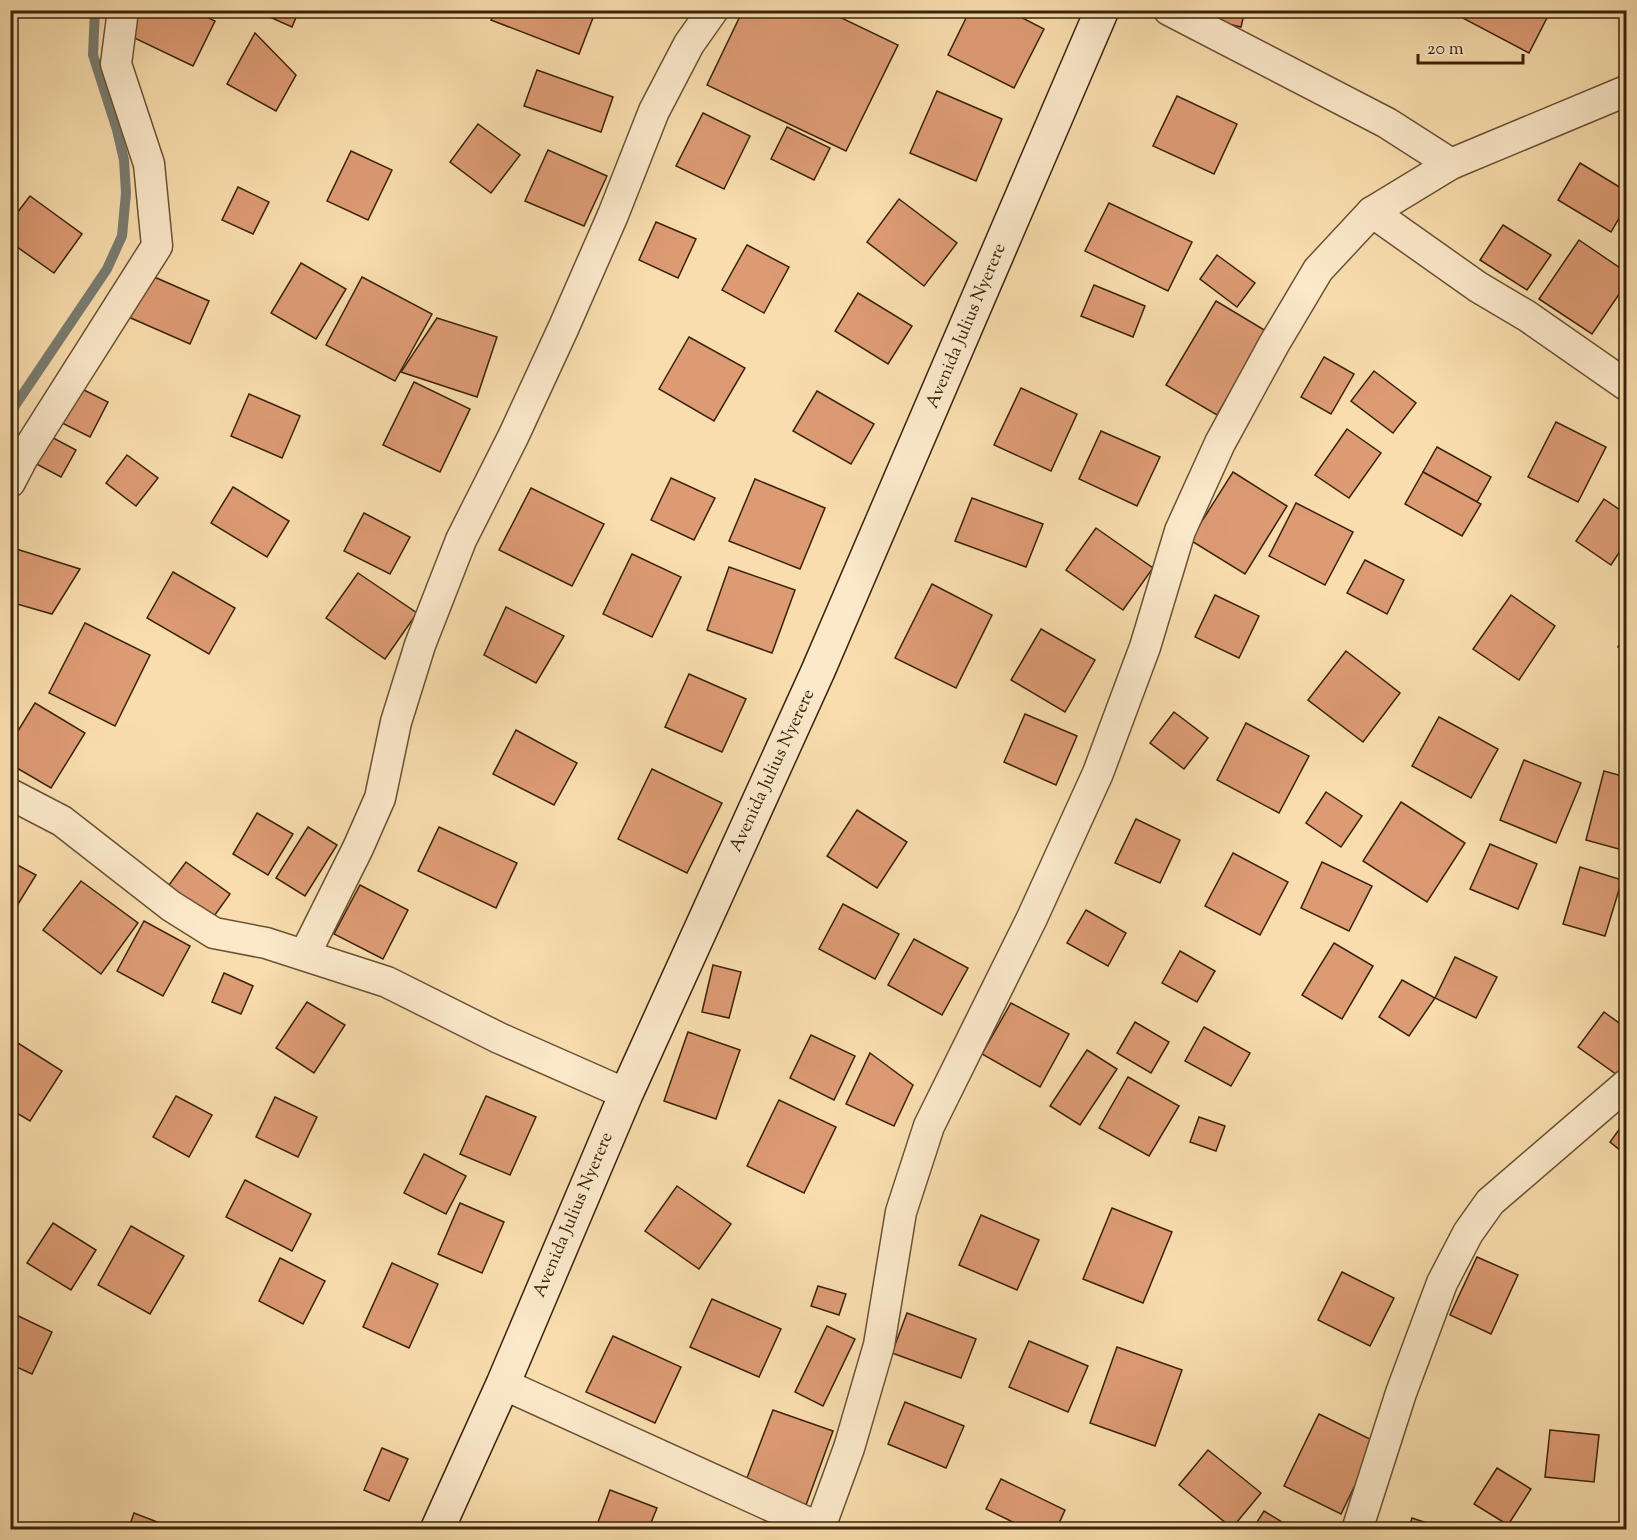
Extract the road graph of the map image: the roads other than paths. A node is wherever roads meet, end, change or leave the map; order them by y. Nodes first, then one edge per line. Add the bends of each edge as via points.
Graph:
1 (123, 10) edge
2 (713, 10) edge
3 (1102, 10) edge
4 (1169, 10) edge
5 (1626, 91) edge
6 (1451, 164) junction
7 (1372, 212) junction
8 (1626, 385) edge
9 (10, 482) edge
10 (10, 794) edge
11 (305, 954) junction
12 (1626, 1085) edge
13 (626, 1094) junction
14 (503, 1384) junction
15 (821, 1529) edge
16 (437, 1530) edge
17 (1357, 1530) edge

1 - 9 street via 116,64 149,164 157,246
2 - 11 street via 689,44 654,111 563,329 461,540 420,645 396,722 380,798
3 - 13 street, Avenida Julius Nyerere via 818,671
4 - 6 street via 1387,123
5 - 6 street
6 - 7 street
7 - 8 street
7 - 15 street via 1318,270 1220,443 1180,531 1145,647 1098,773 1032,918 929,1126 901,1212 879,1345
10 - 11 street via 62,821 171,906 214,933
11 - 13 street via 387,982 499,1038
12 - 17 street via 1490,1202 1468,1233 1442,1283
13 - 14 street, Avenida Julius Nyerere
14 - 15 street
14 - 16 street, Avenida Julius Nyerere

